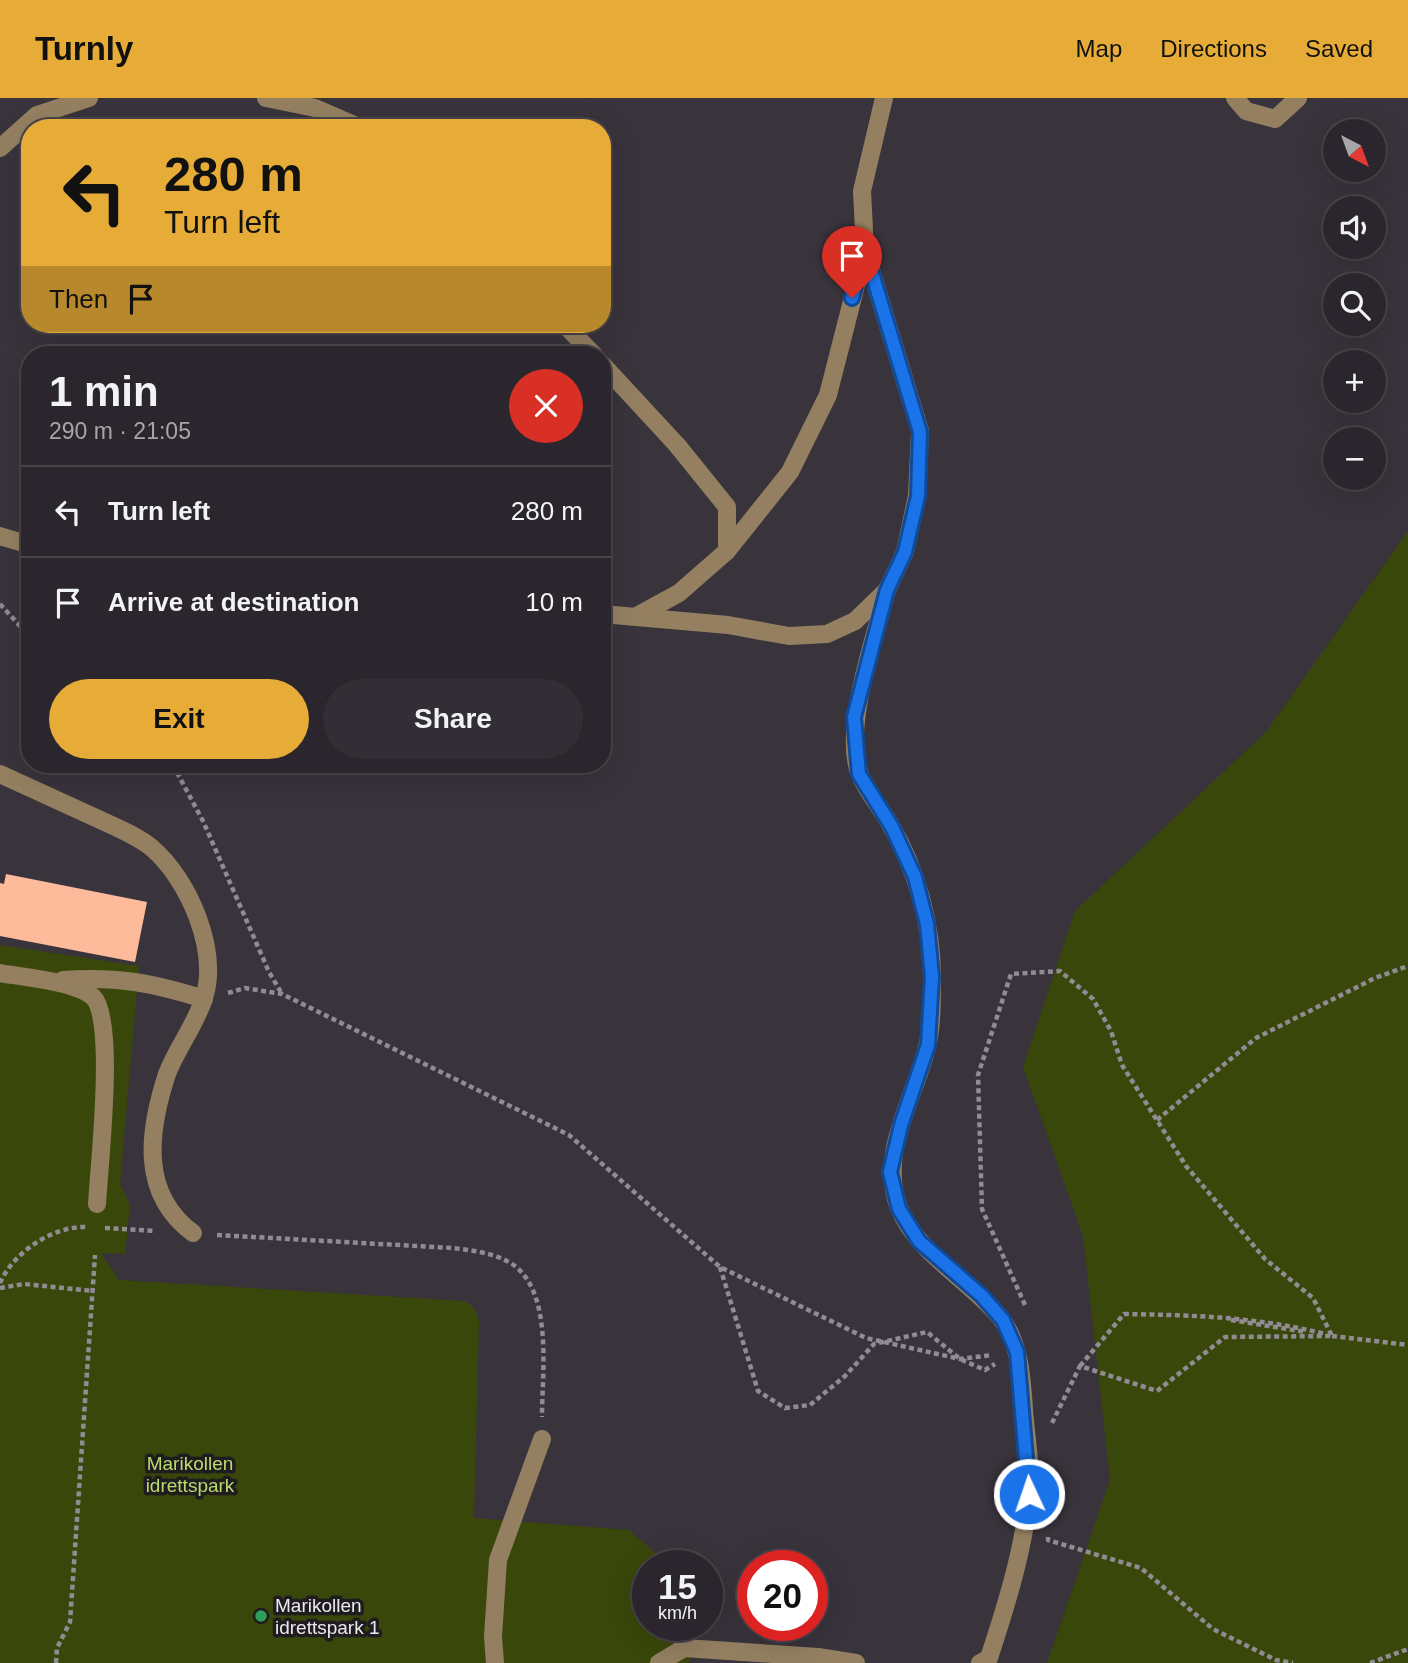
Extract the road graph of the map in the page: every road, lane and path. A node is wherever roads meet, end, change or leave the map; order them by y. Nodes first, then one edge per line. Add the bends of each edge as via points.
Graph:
1 (89, 98) edge
2 (266, 98) edge
3 (884, 98) edge
4 (1235, 98) edge
5 (1298, 98) edge
6 (33, 119) edge
7 (340, 119) edge
8 (21, 129) edge
9 (0, 148) edge
10 (865, 250) junction
11 (572, 333) edge
12 (585, 346) edge
13 (611, 374) edge
14 (0, 536) edge
15 (21, 542) edge
16 (727, 551) junction
17 (887, 590) junction
18 (0, 604) edge
19 (611, 615) edge
20 (637, 616) junction
21 (21, 627) edge
22 (177, 773) edge
23 (0, 774) edge
24 (1408, 966) edge
25 (0, 973) edge
26 (42, 981) junction
27 (282, 994) junction
28 (204, 999) junction
29 (1157, 1120) junction
30 (97, 1203) dead end
31 (193, 1233) junction
32 (95, 1255) dead end
33 (720, 1267) junction
34 (0, 1285) edge
35 (93, 1290) junction
36 (1231, 1320) dead end
37 (1332, 1336) junction
38 (1408, 1345) edge
39 (1017, 1352) junction
40 (960, 1359) junction
41 (1080, 1366) junction
42 (1052, 1433) dead end
43 (542, 1438) joint
44 (1049, 1527) dead end
45 (1408, 1649) edge
46 (56, 1663) edge
47 (495, 1663) edge
48 (659, 1663) edge
49 (856, 1663) edge
50 (981, 1663) edge
51 (1293, 1663) edge
52 (1370, 1663) edge

1 - 6 lane
2 - 7 lane via 315,108
3 - 10 lane via 862,191
4 - 5 lane via 1247,111 1275,119
8 - 9 lane
10 - 16 lane via 828,395 790,472
10 - 17 lane via 920,432 918,496 905,552
11 - 12 lane
13 - 16 lane via 727,507
14 - 15 lane
16 - 20 lane via 679,593
17 - 20 lane via 855,621 827,634 789,636
17 - 39 lane via 854,717 859,774 892,827 915,877 927,924 932,977 928,1045 890,1172 899,1209 919,1241 982,1296 1003,1320
18 - 21 path
19 - 20 lane
22 - 27 path
23 - 28 lane via 152,848 187,895 201,932 209,971
24 - 29 path via 1256,1038
25 - 26 lane
26 - 28 lane via 105,977 152,983
26 - 30 lane via 81,989 92,996 103,1016
27 - 28 path via 245,988
27 - 33 path via 569,1135
28 - 31 lane via 167,1075 155,1129 153,1176 161,1201 174,1220
29 - 37 path via 1186,1166 1265,1259 1313,1298
29 - 39 path via 1122,1065 1111,1031 1093,999 1060,971 1011,974 978,1075 982,1209 1030,1315
31 - 34 path via 65,1229 18,1257
31 - 43 path via 453,1248 490,1253 516,1267 532,1289 542,1317
32 - 35 path
33 - 40 path via 866,1338
33 - 40 path via 758,1391 785,1408 810,1405 874,1344 927,1332
34 - 35 path
35 - 46 path via 70,1622 57,1648
36 - 37 path
37 - 38 path
37 - 41 path via 1225,1337 1157,1391
37 - 41 path via 1222,1315 1124,1314
39 - 40 path
39 - 40 path via 985,1370
39 - 50 lane via 1029,1494 1012,1585 989,1658
41 - 42 path via 1052,1420
43 - 47 lane via 498,1560
44 - 51 path via 1048,1540 1140,1568 1213,1629 1276,1660
45 - 52 path
48 - 49 lane via 684,1648

